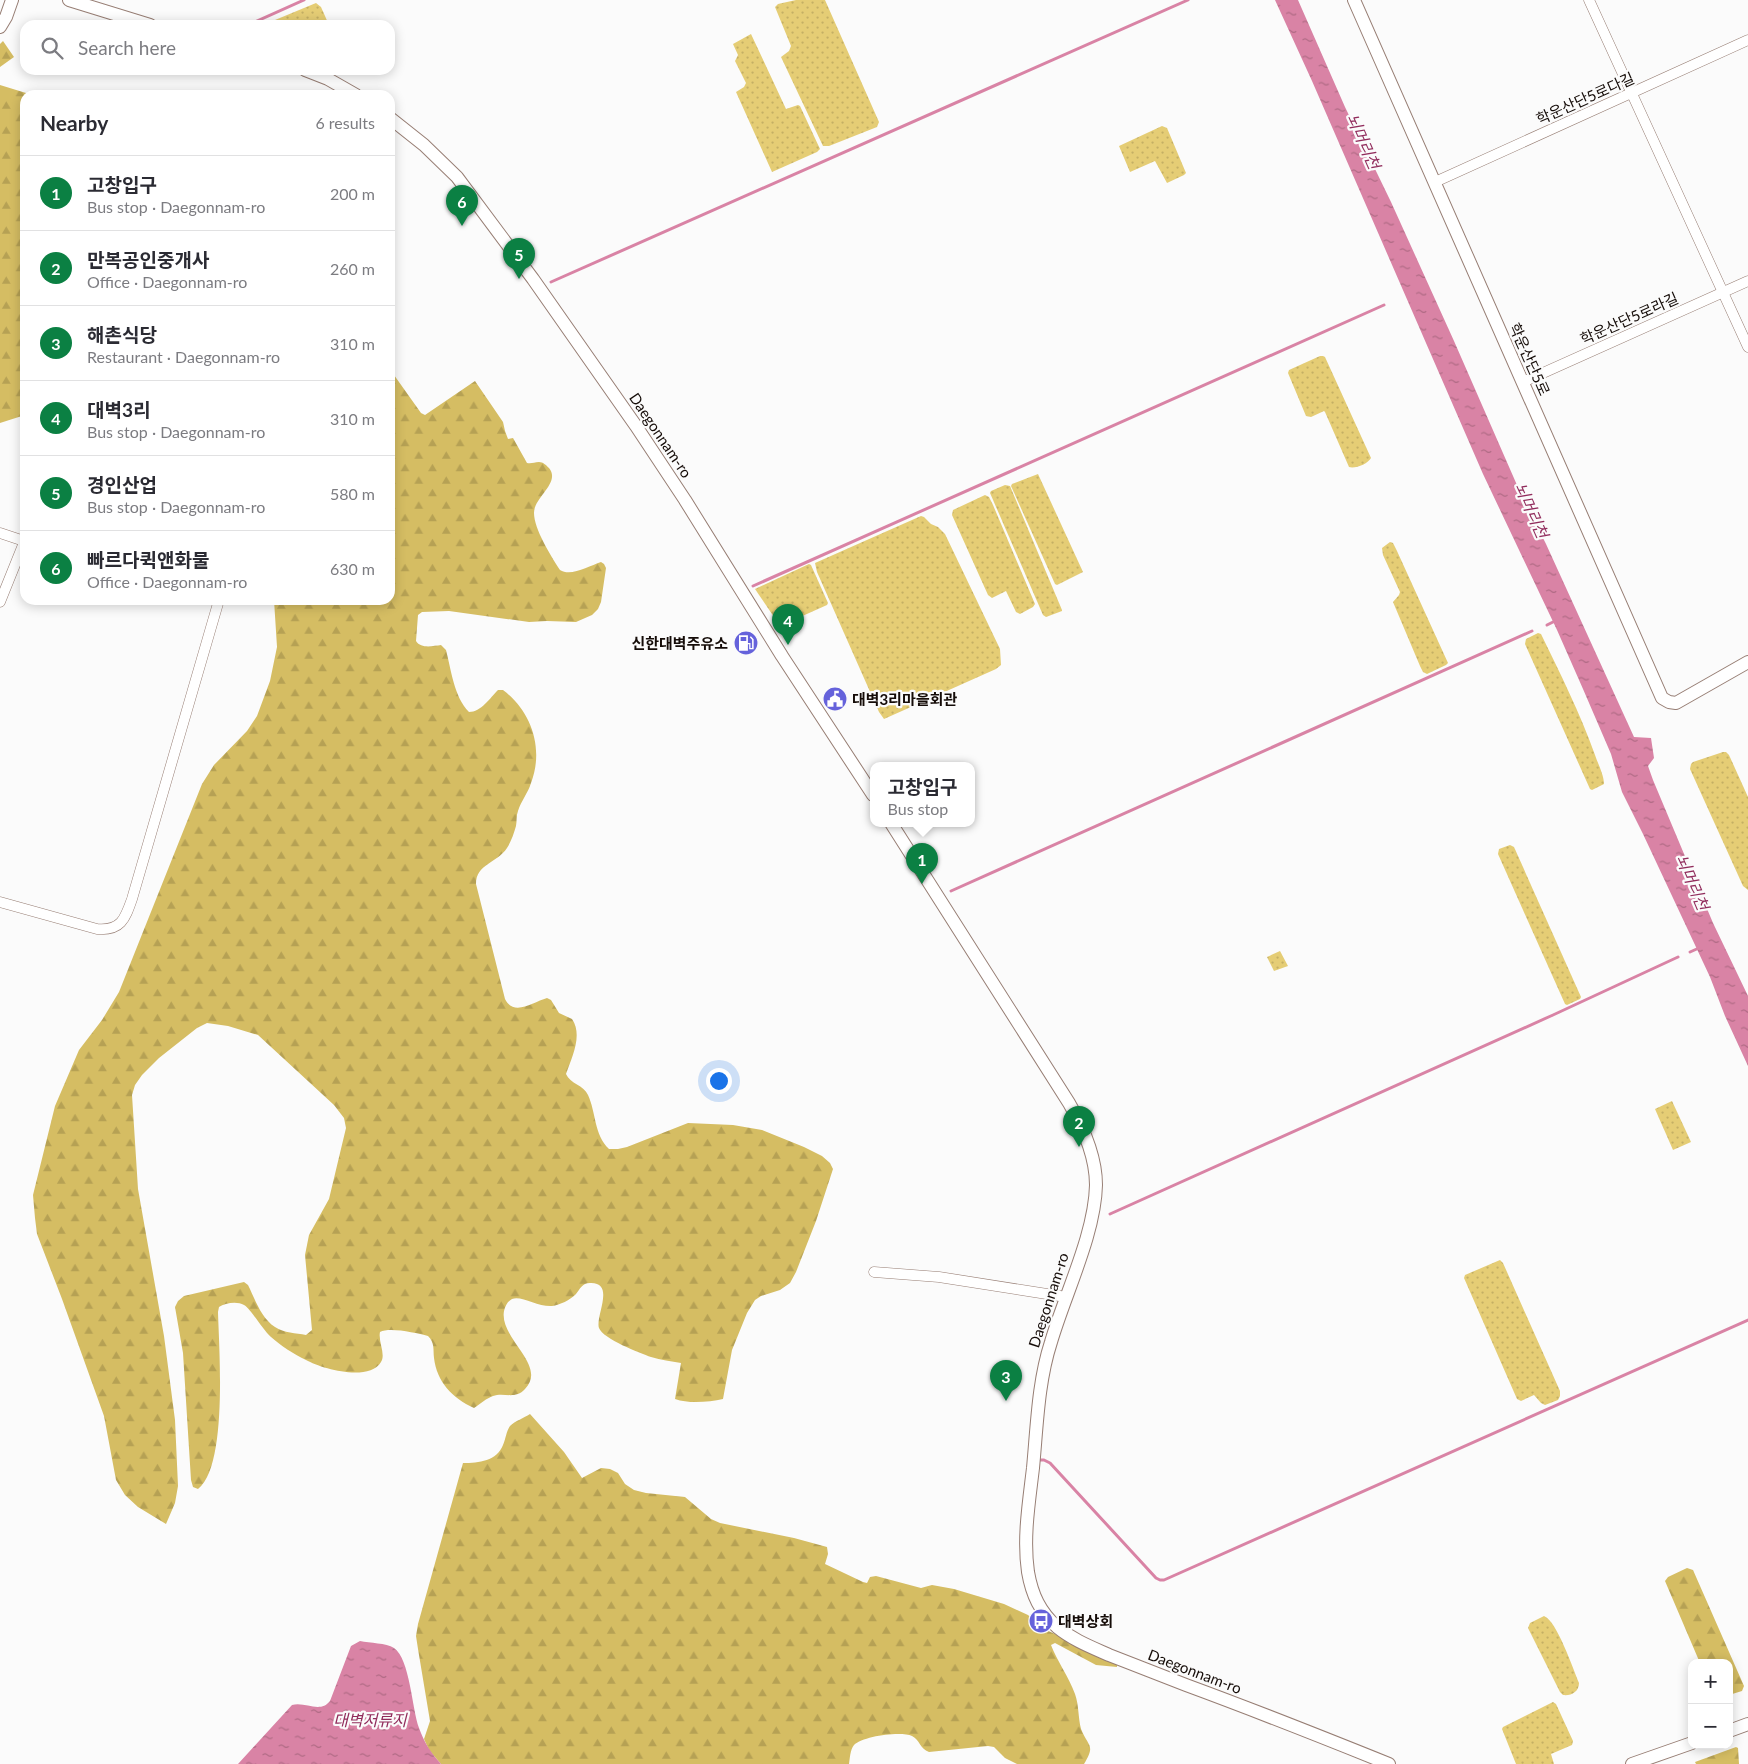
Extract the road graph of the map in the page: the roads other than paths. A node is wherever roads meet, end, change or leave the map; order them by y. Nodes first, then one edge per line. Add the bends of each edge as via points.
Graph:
1 (12, 0) edge
2 (69, 0) edge
3 (1354, 0) edge
4 (1589, 0) edge
5 (134, 20) edge
6 (0, 27) edge
7 (1748, 40) edge
8 (318, 75) edge
9 (347, 90) edge
10 (1632, 93) junction
11 (395, 122) edge
12 (1435, 182) junction
13 (1748, 280) edge
14 (1723, 292) junction
15 (1748, 347) edge
16 (1523, 382) junction
17 (0, 533) edge
18 (20, 539) edge
19 (20, 553) edge
20 (0, 602) edge
21 (218, 605) edge
22 (1748, 662) edge
23 (870, 791) edge
24 (894, 827) edge
25 (0, 902) edge
26 (874, 1272) dead end
27 (1066, 1297) junction
28 (1748, 1724) edge
29 (1733, 1729) edge
30 (1688, 1744) edge
31 (1389, 1764) edge
32 (1632, 1764) edge

1 - 6 street
2 - 5 street
3 - 12 street, 학운산단5로
4 - 10 street
7 - 10 street, 학운산단5로다길
8 - 9 street
10 - 12 street, 학운산단5로다길
10 - 14 street
11 - 23 street, Daegonnam-ro via 457,177 533,279 685,500
12 - 16 street, 학운산단5로
13 - 14 street, 학운산단5로라길
14 - 15 street
14 - 16 street, 학운산단5로라길
16 - 22 street, 학운산단5로 via 1662,698 1676,703
17 - 18 street
19 - 20 street
21 - 25 street via 132,899 123,920 112,928 97,930
24 - 27 street, Daegonnam-ro via 1069,1103 1090,1150 1095,1196
26 - 27 street via 939,1277
27 - 31 street, Daegonnam-ro via 1043,1370 1027,1527 1028,1573 1039,1607 1046,1617 1082,1643
28 - 29 street
30 - 32 street

